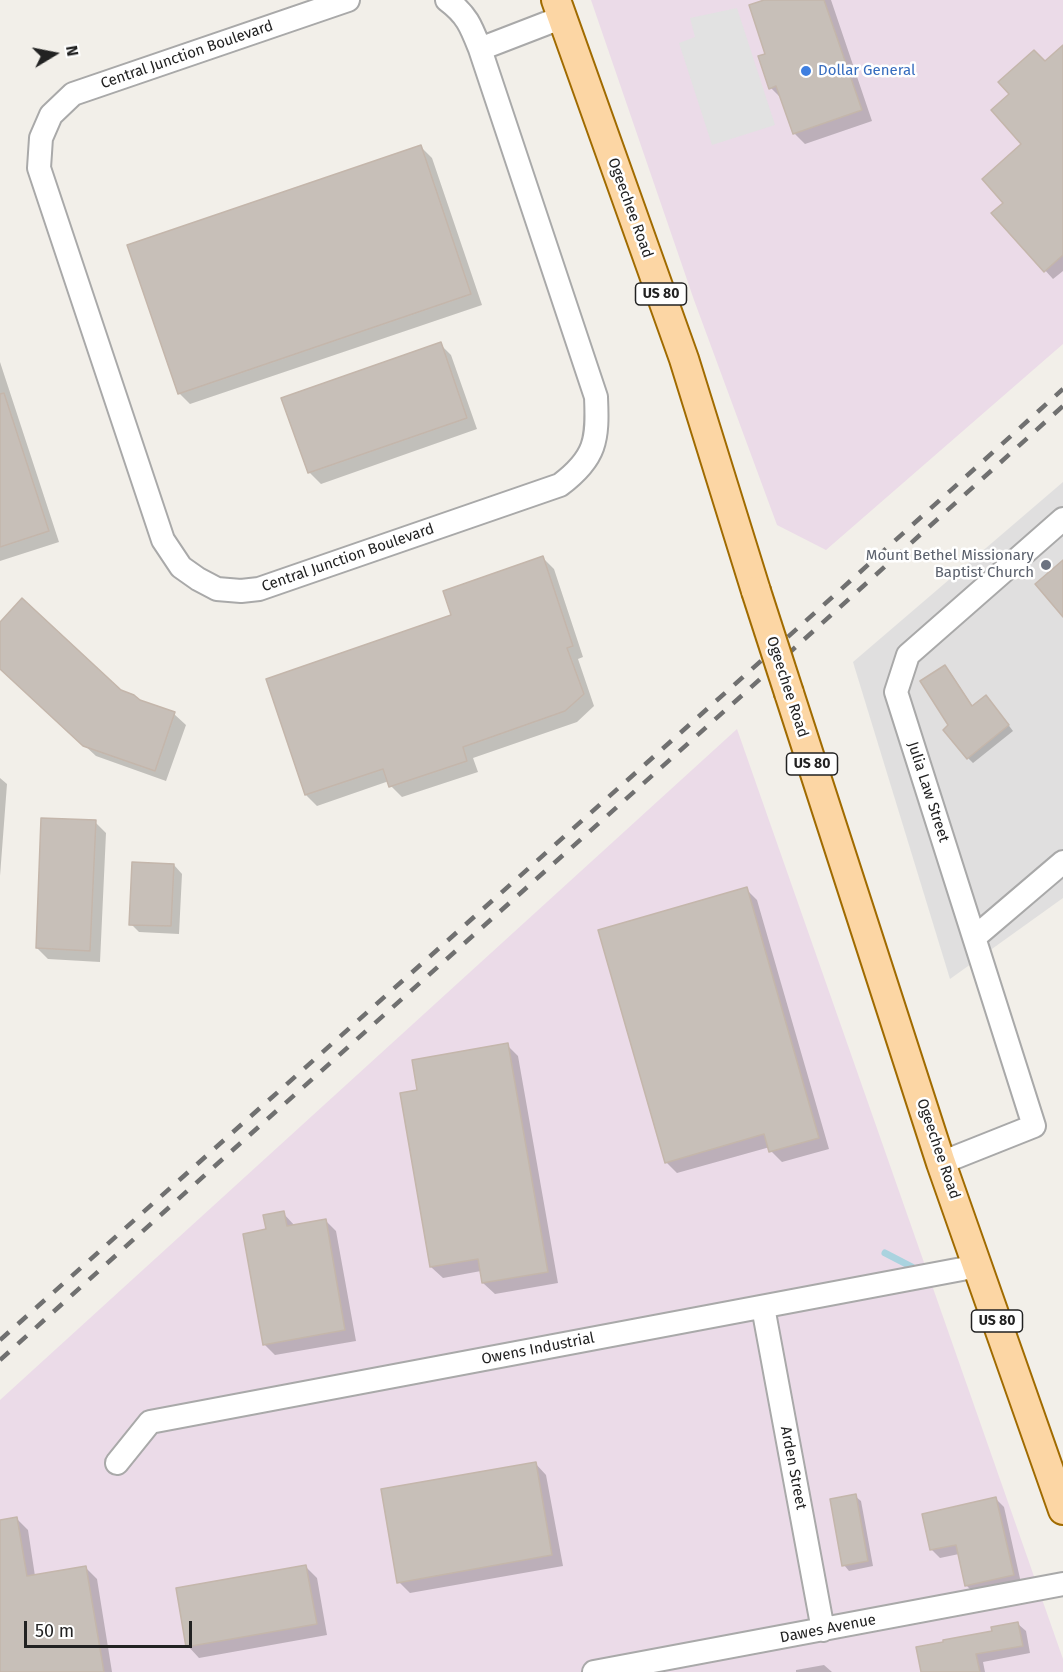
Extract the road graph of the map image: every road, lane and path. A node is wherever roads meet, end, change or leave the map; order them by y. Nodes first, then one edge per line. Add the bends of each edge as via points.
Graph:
1 (348, 0) edge
2 (447, 0) edge
3 (560, 9) edge
4 (480, 49) junction
5 (1063, 519) edge
6 (1063, 862) edge
7 (975, 938) junction
8 (941, 1162) junction
9 (978, 1266) junction
10 (763, 1307) junction
11 (117, 1463) dead end
12 (1063, 1510) edge
13 (1063, 1584) edge
14 (823, 1630) junction
15 (594, 1672) edge

1 - 4 street, Central Junction Boulevard via 73,94 51,115 40,138 39,168 163,540 181,567 217,589 259,589 560,486 592,452 598,424 596,397
2 - 4 street, Central Junction Boulevard via 461,11
3 - 4 street
3 - 8 main road, Ogeechee Road / US 80, bridge via 684,359
5 - 7 street, Julia Law Street via 908,656 896,692
6 - 7 street
7 - 8 street, Julia Law Street via 1034,1126
8 - 9 main road, Ogeechee Road / US 80
9 - 10 street, Owens Industrial
9 - 12 main road, Ogeechee Road / US 80
10 - 11 street, Owens Industrial via 150,1422
10 - 14 street, Arden Street
13 - 14 street, Dawes Avenue
14 - 15 street, Dawes Avenue

